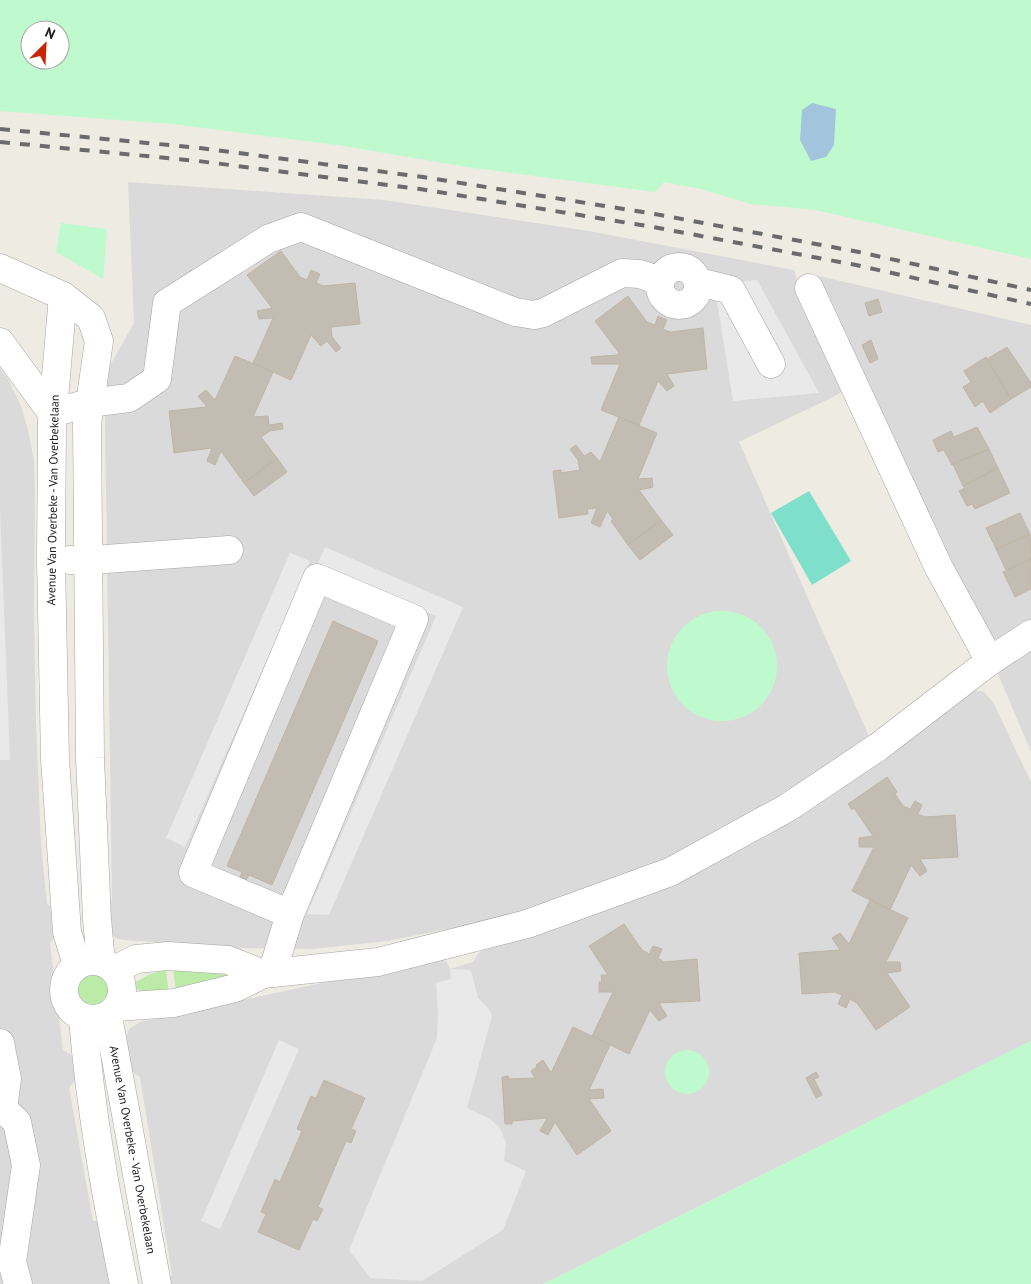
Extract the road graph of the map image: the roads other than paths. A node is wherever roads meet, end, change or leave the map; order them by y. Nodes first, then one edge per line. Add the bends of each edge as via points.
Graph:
1 (0, 268) edge
2 (809, 288) dead end
3 (63, 296) junction
4 (0, 342) edge
5 (771, 364) dead end
6 (89, 403) junction
7 (52, 413) junction
8 (229, 550) dead end
9 (88, 560) junction
10 (51, 561) junction
11 (1031, 634) edge
12 (990, 662) junction
13 (290, 914) junction
14 (98, 966) junction
15 (268, 974) junction
16 (103, 1014) junction
17 (0, 1043) edge
18 (2, 1108) edge
19 (10, 1273) edge
20 (124, 1284) edge
21 (157, 1284) edge

1 - 3 street
2 - 12 street via 939,568
3 - 6 street, Avenue Van Overbeke - Van Overbekelaan via 91,318 99,341
3 - 7 street, Avenue Van Overbeke - Van Overbekelaan
4 - 7 street
5 - 6 street via 731,290 699,282 692,271 680,267 668,271 660,281 640,274 622,273 534,315 515,312 301,227 268,239 167,303 157,379 129,398
6 - 7 street
6 - 9 street, Avenue Van Overbeke - Van Overbekelaan
7 - 10 street, Avenue Van Overbeke - Van Overbekelaan
8 - 9 street
9 - 10 street
9 - 14 street, Avenue Van Overbeke - Van Overbekelaan via 90,758
10 - 14 street, Avenue Van Overbeke - Van Overbekelaan via 55,759 67,932
11 - 12 street
12 - 15 street via 878,747 787,808 670,872 527,924 378,962
13 - 13 street via 414,619 317,578 193,873
13 - 15 street
14 - 15 street via 168,956 228,960
14 - 16 street, Avenue Van Overbeke - Van Overbekelaan via 120,979 122,988 122,998
14 - 16 street via 68,973 64,994 74,1012
15 - 16 street via 235,988 174,1003
16 - 20 street, Avenue Van Overbeke - Van Overbekelaan via 87,1063
16 - 21 street, Avenue Van Overbeke - Van Overbekelaan
17 - 18 street via 7,1079
18 - 19 street via 18,1122 26,1165

